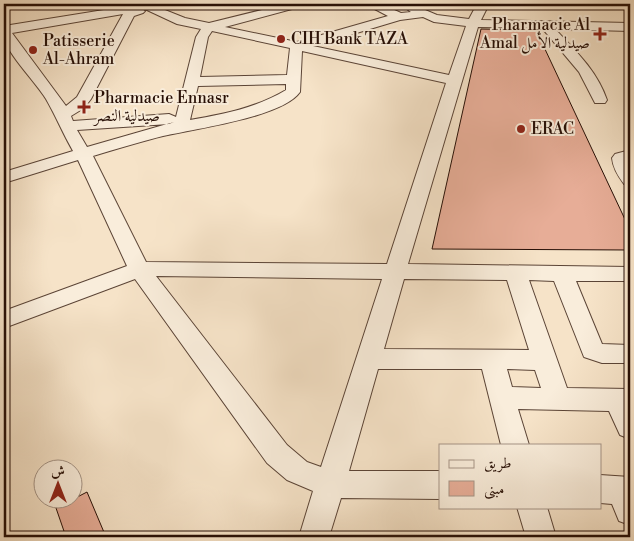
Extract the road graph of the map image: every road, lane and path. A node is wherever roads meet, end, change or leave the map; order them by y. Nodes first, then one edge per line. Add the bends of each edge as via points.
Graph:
1 (299, 4) edge
2 (373, 4) edge
3 (483, 4) edge
4 (143, 7) edge
5 (401, 11) edge
6 (473, 23) junction
7 (546, 26) junction
8 (210, 27) junction
9 (630, 27) edge
10 (4, 31) edge
11 (297, 46) junction
12 (295, 79) junction
13 (454, 80) junction
14 (191, 82) junction
15 (600, 100) dead end
16 (65, 120) junction
17 (182, 122) junction
18 (84, 155) junction
19 (630, 155) edge
20 (4, 178) edge
21 (630, 180) edge
22 (139, 269) junction
23 (396, 271) junction
24 (516, 273) junction
25 (562, 273) junction
26 (630, 274) edge
27 (4, 320) edge
28 (630, 354) edge
29 (369, 359) junction
30 (492, 360) junction
31 (544, 360) junction
32 (502, 398) junction
33 (558, 399) junction
34 (624, 400) edge
35 (630, 427) edge
36 (515, 444) edge
37 (329, 484) junction
38 (439, 485) edge
39 (532, 508) edge
40 (314, 537) edge
41 (541, 537) edge

1 - 8 street
2 - 5 street
3 - 6 street
4 - 8 street
4 - 10 street
4 - 16 street via 129,14 84,99
5 - 6 street
5 - 11 street
6 - 7 street
6 - 13 street
7 - 9 street
7 - 15 street via 586,72
8 - 11 street
8 - 14 street via 202,37
10 - 16 street via 46,87
11 - 12 street
11 - 13 street
12 - 14 street
12 - 17 street via 293,92 274,103
13 - 23 street
14 - 17 street
16 - 17 street
16 - 18 street
17 - 18 street
18 - 20 street
18 - 22 street
19 - 21 street via 621,158
22 - 23 street
22 - 27 street
22 - 37 street via 277,454 297,471
23 - 24 street
23 - 29 street
24 - 25 street
24 - 31 street
25 - 26 street
25 - 28 street via 593,350 602,354
29 - 30 street
29 - 37 street
30 - 31 street
30 - 32 street
31 - 33 street
32 - 33 street
32 - 36 street
33 - 34 street
34 - 35 street
37 - 38 street
37 - 40 street
39 - 41 street

